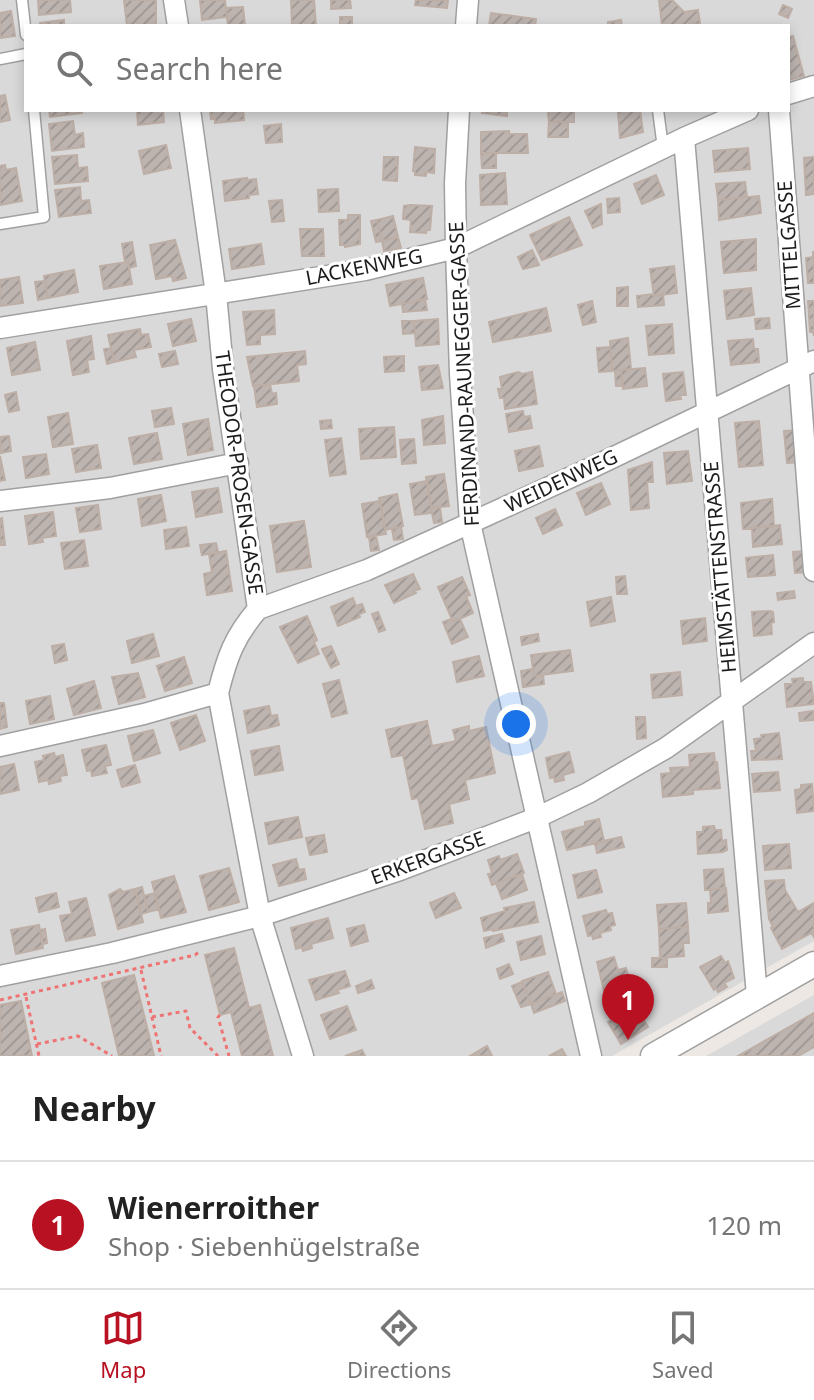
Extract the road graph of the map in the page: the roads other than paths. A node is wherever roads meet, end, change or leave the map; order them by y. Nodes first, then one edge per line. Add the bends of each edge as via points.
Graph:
1 (22, 0) edge
2 (174, 0) edge
3 (468, 0) edge
4 (25, 24) edge
5 (178, 24) edge
6 (466, 24) edge
7 (24, 54) edge
8 (0, 59) edge
9 (814, 86) edge
10 (790, 93) edge
11 (34, 112) edge
12 (190, 112) edge
13 (459, 112) edge
14 (658, 112) edge
15 (743, 112) edge
16 (779, 112) edge
17 (684, 138) junction
18 (663, 148) junction
19 (0, 224) edge
20 (456, 248) junction
21 (216, 294) junction
22 (0, 328) edge
23 (806, 363) edge
24 (706, 410) junction
25 (238, 463) junction
26 (0, 501) edge
27 (470, 523) junction
28 (814, 571) edge
29 (258, 609) junction
30 (814, 643) edge
31 (218, 693) junction
32 (732, 700) junction
33 (0, 746) edge
34 (536, 818) junction
35 (260, 916) junction
36 (814, 964) edge
37 (0, 976) edge
38 (757, 996) junction
39 (303, 1056) edge
40 (591, 1056) edge
41 (653, 1056) edge

1 - 4 lane
2 - 5 street
3 - 6 street
7 - 8 lane
9 - 10 street
11 - 19 lane via 44,217
12 - 21 street, THEODOR-PROSEN-GASSE
13 - 20 street, FERDINAND-RAUNEGGER-GASSE
14 - 18 lane
15 - 17 street, LACKENWEG
16 - 23 street, MITTELGASSE
17 - 18 street, LACKENWEG
17 - 24 street, HEIMSTÄTTENSTRASSE
18 - 20 street, LACKENWEG
20 - 21 street, LACKENWEG via 365,270
20 - 27 street, FERDINAND-RAUNEGGER-GASSE
21 - 22 street, LACKENWEG
21 - 25 street, THEODOR-PROSEN-GASSE
23 - 24 street, WEIDENWEG
23 - 28 street, MITTELGASSE
24 - 27 street, WEIDENWEG
24 - 32 street, HEIMSTÄTTENSTRASSE
25 - 26 street via 110,488
25 - 29 street, THEODOR-PROSEN-GASSE
27 - 29 street, WEIDENWEG via 367,570
27 - 34 street, FERDINAND-RAUNEGGER-GASSE
29 - 31 street, THEODOR-PROSEN-GASSE via 239,632
30 - 32 street, ERKERGASSE
31 - 33 street
31 - 35 street, THEODOR-PROSEN-GASSE
32 - 34 street, ERKERGASSE via 666,748
32 - 38 street, HEIMSTÄTTENSTRASSE
34 - 35 street, ERKERGASSE
34 - 40 street, FERDINAND-RAUNEGGER-GASSE
35 - 37 street, ERKERGASSE
35 - 39 street, THEODOR-PROSEN-GASSE
36 - 38 street
38 - 41 street

